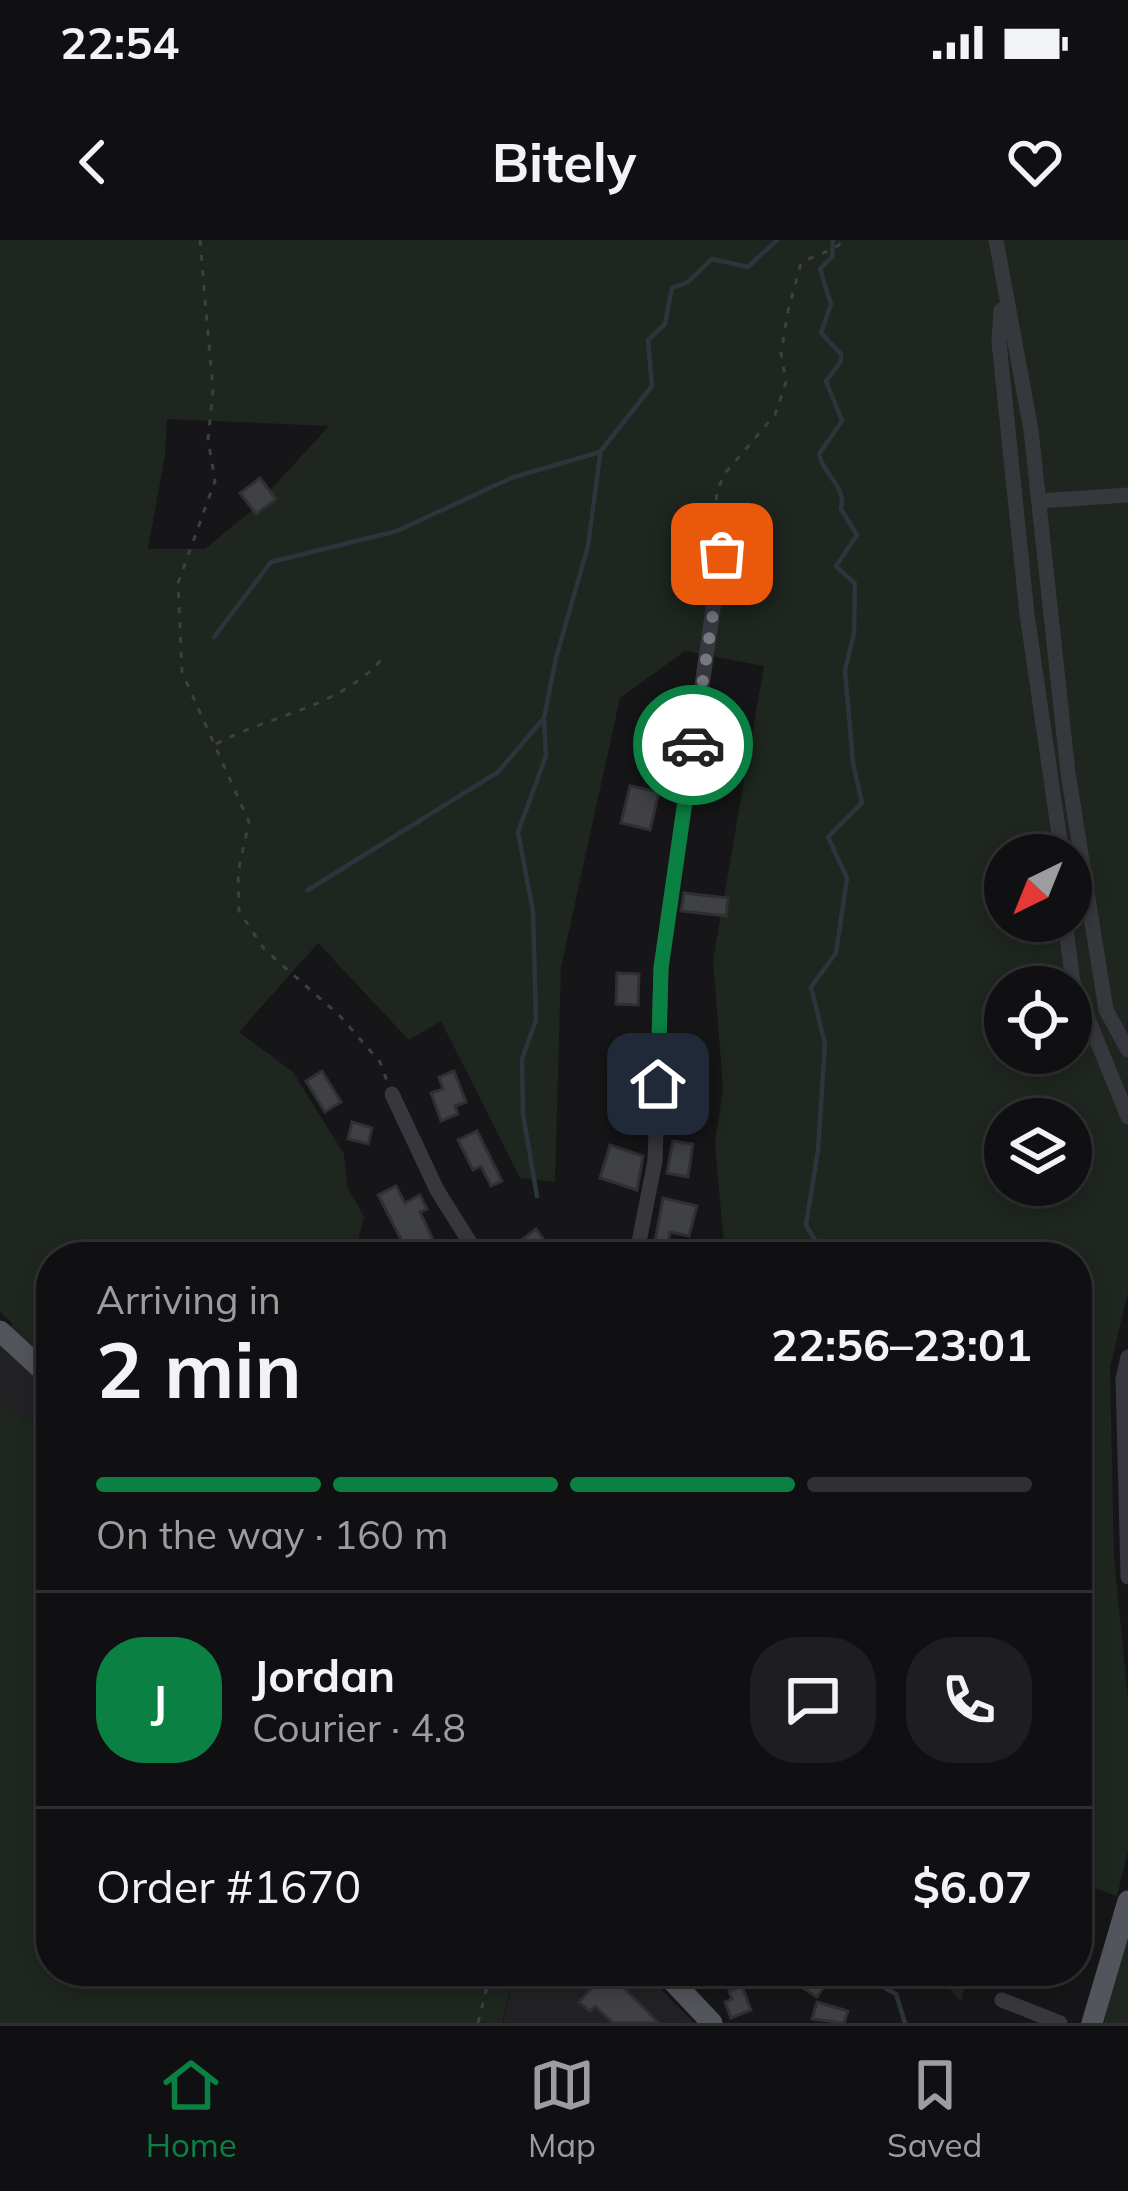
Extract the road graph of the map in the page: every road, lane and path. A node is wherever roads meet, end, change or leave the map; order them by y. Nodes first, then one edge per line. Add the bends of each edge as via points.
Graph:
1 (200, 240) edge
2 (845, 240) edge
3 (996, 240) edge
4 (1003, 289) junction
5 (1128, 495) edge
6 (1039, 501) junction
7 (722, 554) joint
8 (383, 658) dead end
9 (215, 745) junction
10 (1059, 834) edge
11 (1067, 942) edge
12 (1128, 1050) edge
13 (392, 1094) joint
14 (1128, 1117) edge
15 (470, 1242) edge
16 (639, 1242) edge
17 (0, 1331) edge
18 (1128, 1357) edge
19 (36, 1364) edge
20 (1128, 1576) edge
21 (1128, 1901) edge
22 (487, 1986) edge
23 (677, 1986) edge
24 (1002, 2000) dead end
25 (478, 2023) edge
26 (712, 2023) edge
27 (1060, 2023) edge
28 (1092, 2023) edge

1 - 9 path via 215,481 178,583 179,627 182,672
2 - 7 path via 801,263 781,353 787,382 775,416 717,490 709,542
3 - 4 street
4 - 6 street
4 - 10 street via 999,342 1020,546
5 - 6 street
6 - 12 street via 1068,773 1106,1010
7 - 16 street via 661,968 656,1161
8 - 9 path via 334,699
9 - 13 path via 249,822 239,910 264,949 380,1062
11 - 14 street via 1072,982
13 - 15 street
17 - 19 main road
18 - 20 street
21 - 28 main road
22 - 25 path
23 - 26 main road
24 - 27 street

